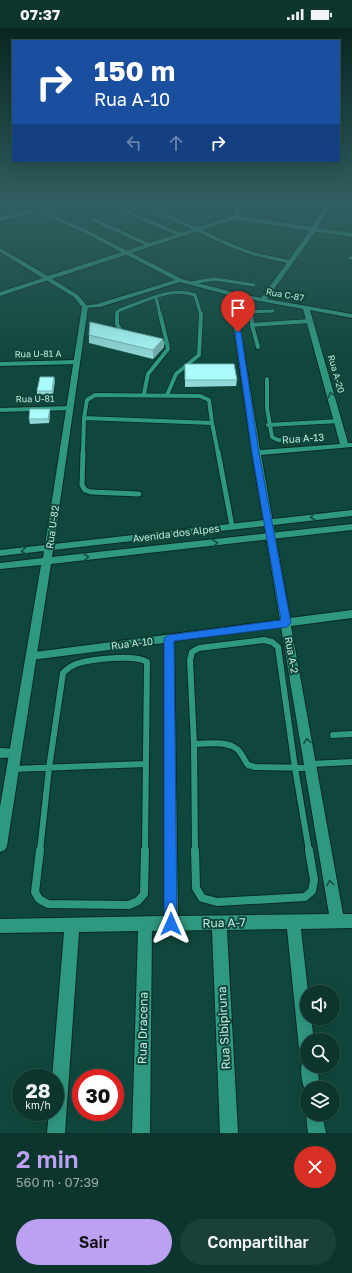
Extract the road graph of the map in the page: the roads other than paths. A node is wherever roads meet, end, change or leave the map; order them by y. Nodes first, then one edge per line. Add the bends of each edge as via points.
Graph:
1 (13, 258) edge
2 (111, 258) edge
3 (138, 258) edge
4 (273, 258) edge
5 (292, 258) edge
6 (289, 262) junction
7 (49, 278) junction
8 (180, 280) junction
9 (191, 283) junction
10 (254, 285) dead end
11 (0, 294) edge
12 (235, 295) junction
13 (156, 297) junction
14 (263, 300) junction
15 (84, 308) junction
16 (306, 308) junction
17 (273, 312) dead end
18 (351, 314) edge
19 (310, 321) junction
20 (252, 325) junction
21 (125, 335) edge
22 (152, 341) edge
23 (167, 343) junction
24 (258, 347) dead end
25 (76, 362) junction
26 (0, 364) edge
27 (267, 379) dead end
28 (144, 394) junction
29 (167, 395) junction
30 (70, 408) junction
31 (0, 410) edge
32 (84, 418) junction
33 (339, 421) junction
34 (212, 423) junction
35 (268, 424) junction
36 (307, 439) dead end
37 (349, 446) edge
38 (256, 453) junction
39 (139, 494) dead end
40 (352, 513) edge
41 (268, 522) junction
42 (232, 526) junction
43 (352, 527) edge
44 (271, 536) junction
45 (48, 548) junction
46 (0, 554) edge
47 (47, 561) junction
48 (0, 566) edge
49 (352, 614) edge
50 (287, 623) junction
51 (169, 638) junction
52 (31, 656) junction
53 (333, 734) dead end
54 (352, 734) edge
55 (194, 744) junction
56 (0, 753) edge
57 (15, 753) junction
58 (352, 762) edge
59 (145, 764) junction
60 (311, 766) junction
61 (49, 768) junction
62 (295, 768) junction
63 (13, 769) junction
64 (0, 846) edge
65 (352, 921) edge
66 (293, 922) junction
67 (337, 922) junction
68 (219, 923) junction
69 (146, 924) junction
70 (171, 924) junction
71 (72, 925) junction
72 (0, 926) edge
73 (305, 1033) edge
74 (315, 1121) edge
75 (56, 1133) edge
76 (141, 1133) edge
77 (229, 1133) edge
78 (317, 1133) edge

1 - 7 street
2 - 7 street
3 - 8 street, Rua C-87
4 - 6 street
5 - 6 street
6 - 14 street
7 - 11 street
7 - 15 street via 76,296
8 - 9 street, Rua C-87
8 - 15 street
9 - 10 lane via 209,278
9 - 12 street, Rua C-87
12 - 14 street, Rua C-87
12 - 38 street, Rua A-2 via 233,302
13 - 21 lane via 124,307 117,312 117,324 121,333
13 - 23 lane
13 - 29 lane via 174,291 188,292 195,295 201,313 200,355 176,374
14 - 16 street, Rua C-87
15 - 25 street, Rua U-82
16 - 18 street, Rua C-87
16 - 19 street, Rua A-20
17 - 20 lane via 250,312
19 - 20 lane
33 -> 19 street, Rua A-20
20 - 24 lane
22 - 23 lane
23 - 28 lane via 168,349 148,374
25 - 26 street, Rua U-81 A
25 - 30 street, Rua U-82
27 - 35 lane
28 - 29 lane
28 - 32 lane via 95,395 87,400
29 - 34 lane via 200,396 209,400
30 - 31 street, Rua U-81
30 - 45 street, Rua U-82
32 - 34 lane
32 - 39 lane via 82,485 85,490
33 - 35 lane
33 - 37 street, Rua A-20
34 - 42 lane
35 - 36 lane via 274,438
37 - 38 street, Rua A-13
38 - 41 street, Rua A-2
40 -> 41 street, Avenida dos Alpes
41 - 42 street, Avenida dos Alpes
41 - 44 street, Rua A-2
42 - 45 street, Avenida dos Alpes
43 - 44 street, Avenida dos Alpes
47 -> 44 street, Avenida dos Alpes
44 - 50 street, Rua A-2
45 -> 46 street, Avenida dos Alpes
45 - 47 street, Rua U-82
47 - 48 street, Avenida dos Alpes
47 - 52 street, Rua U-82
49 - 50 street, Rua A-10
50 - 51 street, Rua A-10
60 -> 50 street, Rua A-2
51 - 52 street, Rua A-10
51 - 70 street
52 - 57 street, Rua U-82
53 - 54 lane
55 - 62 lane via 234,747 239,750 248,765 255,767
55 - 62 lane via 190,660 192,652 199,648 264,640 278,646
55 - 62 lane via 196,888 202,898 217,902 305,897 312,891 314,880
56 - 57 street
57 - 63 street, Rua U-82
58 - 60 lane
59 - 61 lane
59 - 61 lane via 147,662 141,658 132,658 68,666 63,673
59 - 61 lane via 144,894 138,901 129,905 48,904 39,899 35,892
60 - 62 lane
67 -> 60 street, Rua A-2
61 - 63 lane
63 - 64 street, Rua U-82
65 - 67 street, Rua A-7
66 - 67 street, Rua A-7
66 - 68 street, Rua A-7
66 - 73 street
68 - 70 street, Rua A-7
68 - 77 street, Rua Sibipiruna
69 - 70 street, Rua A-7
69 - 71 street, Rua A-7
69 - 76 street, Rua Dracena
71 - 72 street, Rua A-7
71 - 75 street
74 - 78 street

